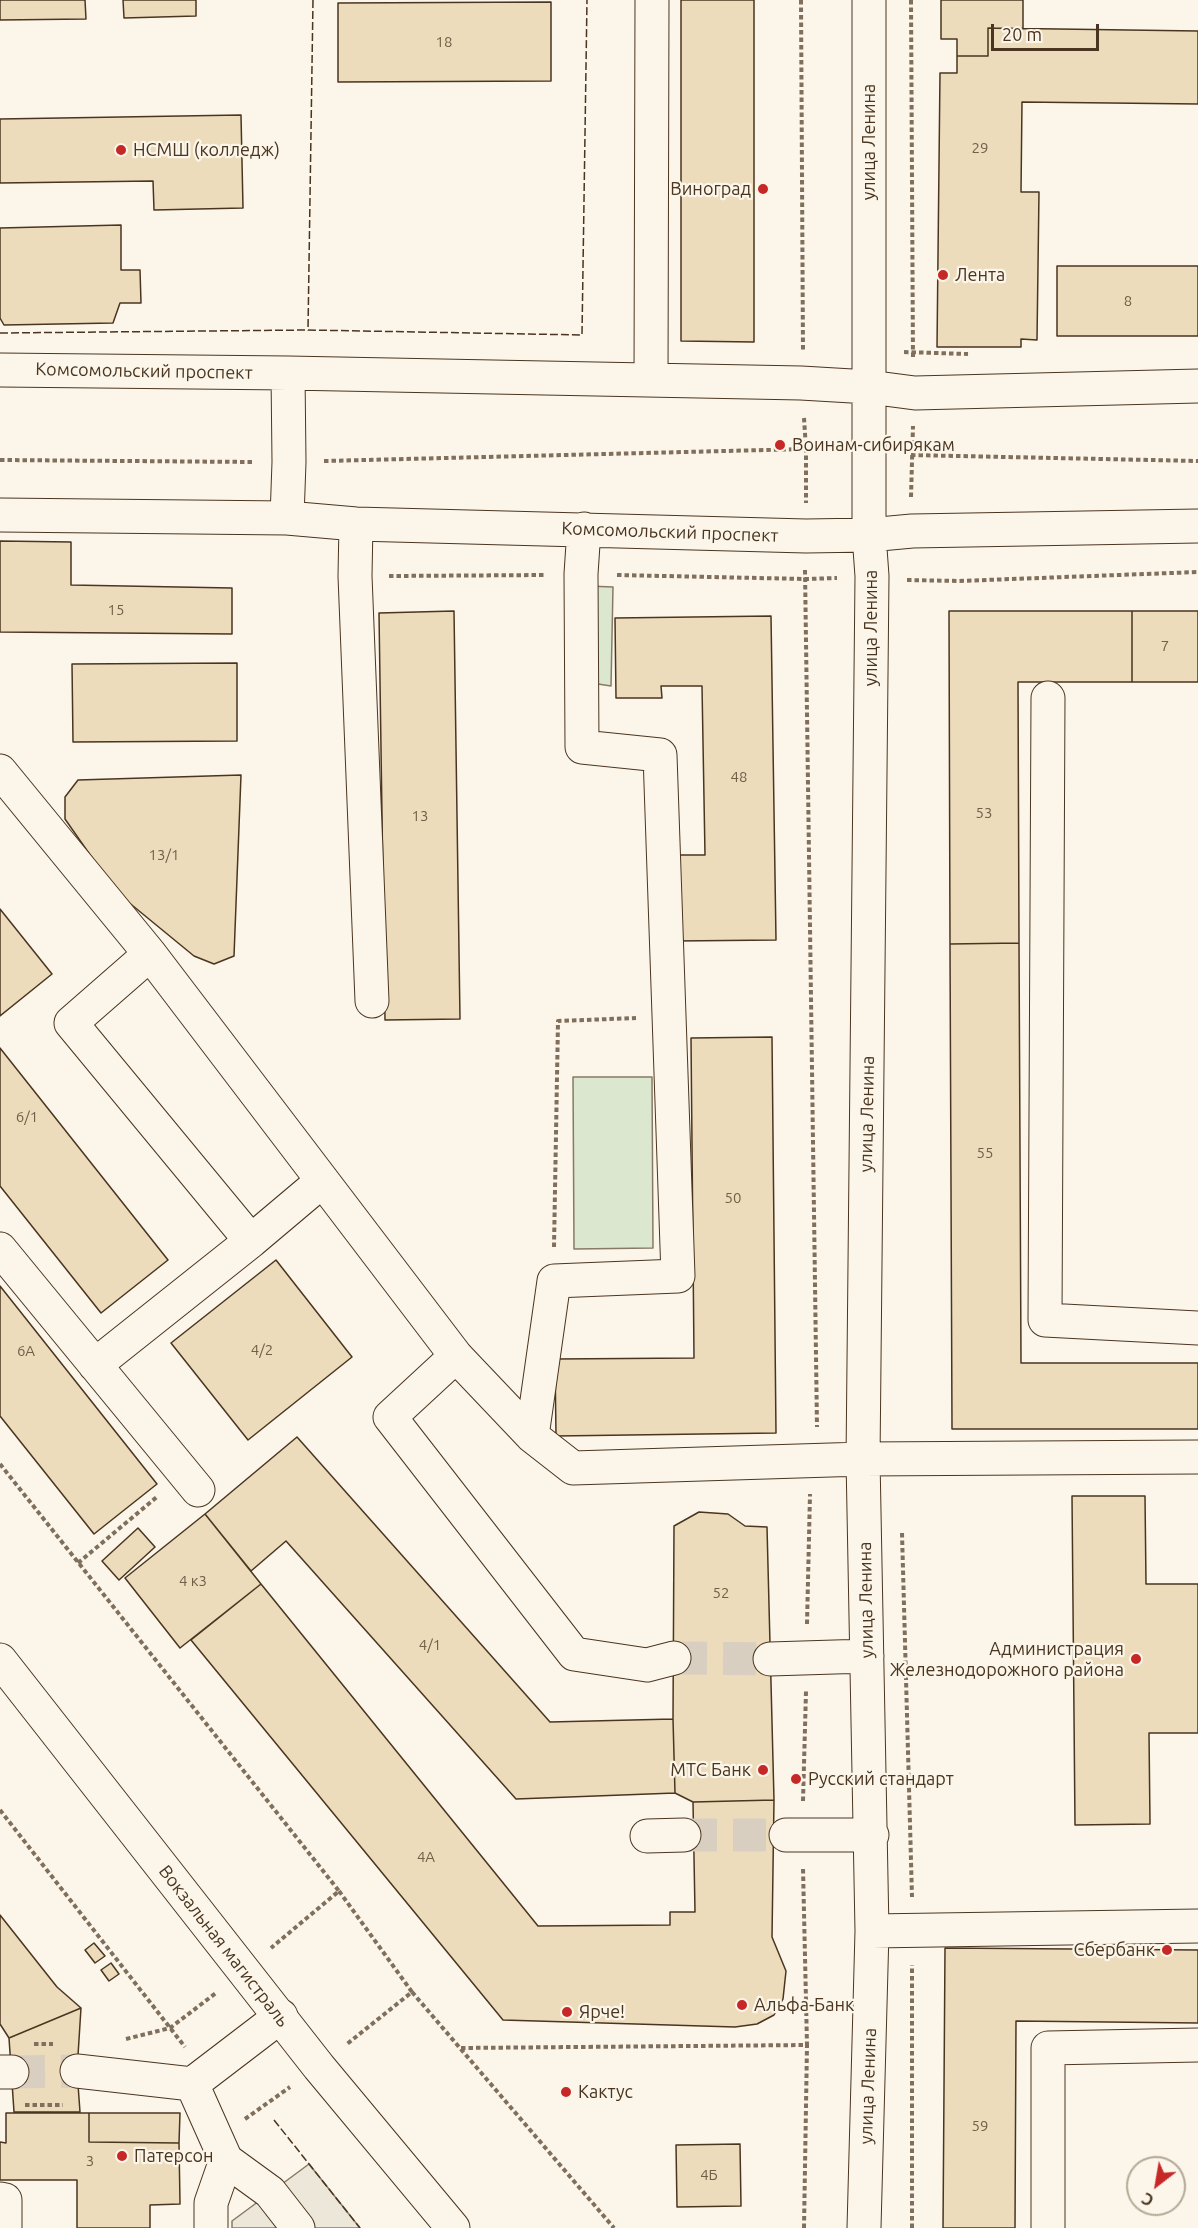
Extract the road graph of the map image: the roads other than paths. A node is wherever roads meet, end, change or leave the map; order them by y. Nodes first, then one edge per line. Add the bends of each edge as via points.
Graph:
1 (652, 0) edge
2 (869, 0) edge
3 (0, 370) edge
4 (288, 373) junction
5 (651, 380) junction
6 (1198, 386) edge
7 (868, 387) junction
8 (0, 515) edge
9 (287, 518) junction
10 (356, 524) junction
11 (1198, 526) edge
12 (584, 529) junction
13 (869, 535) junction
14 (1048, 699) dead end
15 (0, 771) edge
16 (150, 954) junction
17 (372, 1001) dead end
18 (321, 1182) junction
19 (251, 1240) junction
20 (0, 1249) edge
21 (1198, 1328) edge
22 (456, 1356) junction
23 (95, 1365) junction
24 (532, 1436) junction
25 (1198, 1457) edge
26 (863, 1459) junction
27 (191, 1482) road end
28 (867, 1656) junction
29 (674, 1658) tunnel mouth
30 (770, 1659) tunnel mouth
31 (0, 1660) edge
32 (684, 1835) tunnel mouth
33 (794, 1835) tunnel mouth
34 (872, 1835) junction
35 (646, 1836) dead end
36 (1198, 1926) edge
37 (872, 1931) junction
38 (280, 2016) junction
39 (1198, 2045) edge
40 (77, 2071) tunnel mouth
41 (192, 2084) junction
42 (226, 2160) junction
43 (0, 2199) edge
44 (5, 2228) edge
45 (211, 2228) edge
46 (298, 2228) edge
47 (453, 2228) edge
48 (864, 2228) edge
49 (1048, 2228) edge

1 - 5 street
2 - 7 street, улица Ленина
3 - 4 street, Комсомольский проспект
4 - 5 street, Комсомольский проспект
4 - 9 street
5 - 7 street, Комсомольский проспект
6 - 7 street, Комсомольский проспект via 915,393
7 - 13 street, улица Ленина
8 - 9 street, Комсомольский проспект
9 - 10 street, Комсомольский проспект
10 - 12 street, Комсомольский проспект
10 - 17 street
11 - 13 street, Комсомольский проспект
12 - 13 street, Комсомольский проспект
12 - 24 street via 582,747 660,755 678,1275 554,1281
13 - 26 street, улица Ленина via 872,576
14 - 21 street via 1045,1320
15 - 16 street
16 - 18 street
16 - 19 street via 71,1023
18 - 19 street
18 - 22 street
19 - 23 street
20 - 23 street
22 - 24 street
22 - 29 street via 390,1417 573,1654 647,1665
23 - 27 street
24 - 26 street via 573,1468
25 - 26 street
26 - 28 street, улица Ленина
28 - 30 street
28 - 34 street, улица Ленина
31 - 38 street, Вокзальная магистраль
32 - 35 street
33 - 34 street
34 - 37 street, улица Ленина
36 - 37 street
37 - 48 street, улица Ленина
38 - 41 street
38 - 47 street, Вокзальная магистраль
39 - 49 street via 1048,2048
40 - 41 street
41 - 42 street
42 - 45 street via 211,2203
42 - 46 street via 270,2192
43 - 44 street via 5,2200

